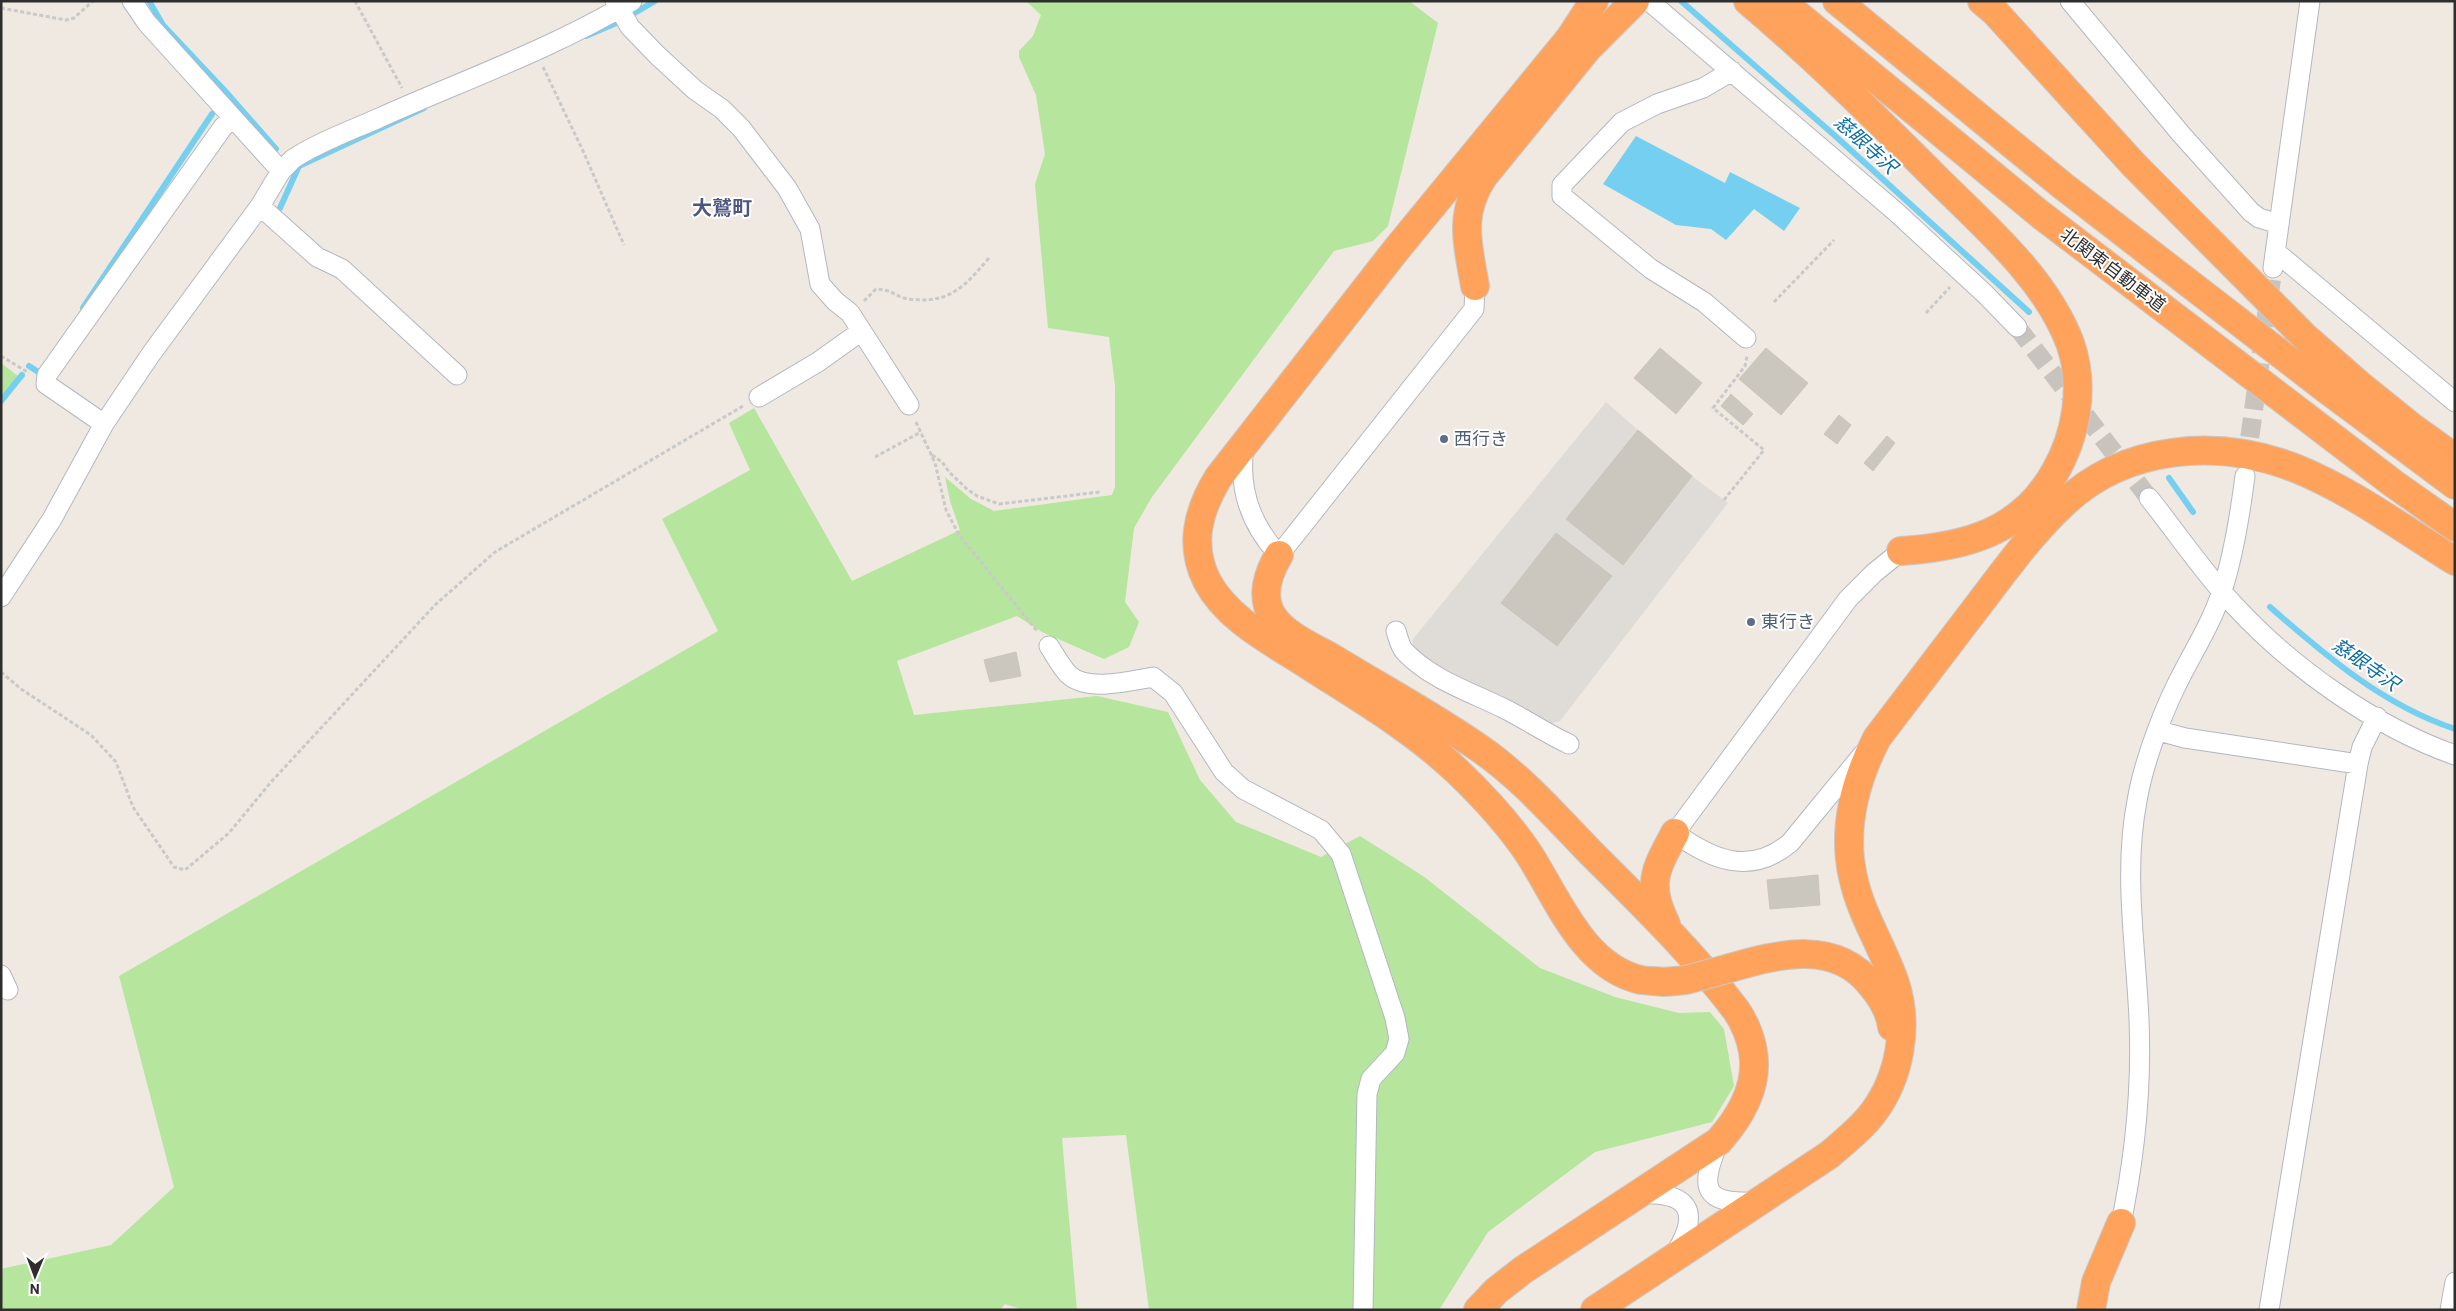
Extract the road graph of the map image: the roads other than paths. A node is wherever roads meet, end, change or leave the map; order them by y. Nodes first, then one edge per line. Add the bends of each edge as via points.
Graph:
1 (132, 1) edge
2 (1594, 1) edge
3 (1635, 1) edge
4 (1649, 1) edge
5 (1748, 1) edge
6 (1781, 1) edge
7 (1837, 1) edge
8 (1982, 1) edge
9 (2070, 1) edge
10 (2310, 1) edge
11 (622, 4) edge
12 (1579, 43) junction
13 (1732, 71) junction
14 (233, 118) junction
15 (281, 171) junction
16 (260, 206) junction
17 (2279, 224) junction
18 (1475, 286) joint
19 (2017, 327) tunnel mouth
20 (860, 332) junction
21 (1746, 338) road end
22 (457, 374) dead end
23 (758, 397) road end
24 (2455, 402) edge
25 (909, 405) road end
26 (104, 424) junction
27 (1244, 446) junction
28 (2455, 458) edge
29 (2245, 476) tunnel mouth
30 (2455, 485) edge
31 (2149, 498) tunnel mouth
32 (2455, 527) edge
33 (1901, 551) joint
34 (1279, 555) junction
35 (2455, 561) edge
36 (2222, 592) junction
37 (1, 596) edge
38 (1396, 631) dead end
39 (1049, 646) road end
40 (2377, 718) junction
41 (2159, 731) junction
42 (1877, 738) junction
43 (1569, 744) dead end
44 (2455, 755) edge
45 (2358, 764) junction
46 (1675, 833) junction
47 (1672, 936) junction
48 (1895, 1070) junction
49 (1719, 1141) junction
50 (1637, 1194) junction
51 (1757, 1202) junction
52 (2121, 1223) junction
53 (1673, 1256) junction
54 (2455, 1282) edge
55 (1363, 1310) edge
56 (1478, 1310) edge
57 (1594, 1310) edge
58 (2091, 1310) edge
59 (2104, 1310) edge
60 (2270, 1310) edge
61 (2450, 1310) edge

1 - 14 street via 147,23
2 - 12 highway
3 - 12 highway
4 - 13 street
5 - 33 highway via 1854,95 2017,262 2052,308 2070,343 2078,384 2076,418 2060,463 2042,494 2016,517 1988,534 1952,546
6 - 32 highway, 北関東自動車道 via 2041,215
7 - 30 highway, 北関東自動車道 via 2071,192
8 - 28 highway via 2134,165 2305,337 2384,404
9 - 17 street via 2251,212
10 - 17 street
11 - 15 street via 535,51 302,153
11 - 20 street via 630,27 695,90 722,109 787,188 810,229 820,284 850,313
12 - 18 highway via 1472,193 1466,235
12 - 27 highway via 1396,250
13 - 19 street via 1896,212
13 - 21 street via 1703,88 1658,104 1622,122 1562,185 1562,196 1651,269 1704,302
14 - 15 street
14 - 26 street via 223,127 47,375 46,384
15 - 16 street
16 - 22 street via 317,256 342,269
16 - 26 street via 151,354
17 - 24 street via 2274,260
18 - 34 street via 1474,309
20 - 23 street via 818,362
20 - 25 street
26 - 37 street via 52,519
27 - 34 street via 1241,468 1244,490 1263,538
27 - 48 highway, bridge via 1205,500 1196,541 1199,561 1208,582 1234,615 1387,716 1456,770 1506,823 1585,944 1603,962 1641,980 1664,982 1686,980 1785,954 1810,953 1831,957 1868,979 1880,996 1891,1018
29 - 36 street
31 - 36 street
33 - 46 street via 1848,599
34 - 47 highway via 1266,584 1273,616 1298,637 1445,726 1514,774
35 - 42 highway via 2345,493 2294,468 2237,453 2207,450 2178,451 2144,458 2087,484 2033,535
36 - 40 street via 2248,621 2300,665
36 - 41 street via 2175,689
38 - 43 street via 1404,650 1426,669 1460,690 1506,709
39 - 55 street via 1069,675 1084,684 1153,677 1173,693 1224,772 1243,789 1321,830 1342,854 1399,1039 1395,1053 1371,1079 1367,1094
40 - 44 street
40 - 45 street via 2362,747
41 - 45 street via 2184,738
41 - 52 street via 2136,801 2130,857 2139,1046 2130,1173
42 - 46 street via 1790,843 1777,854 1760,860 1720,859 1699,851
42 - 48 highway via 1863,764 1848,829 1850,858 1859,897 1895,983 1899,1001 1901,1044
45 - 60 street
46 - 47 highway via 1657,866 1654,885 1656,904
47 - 49 highway via 1737,1011 1753,1051 1754,1069 1746,1104
48 - 51 highway via 1873,1113 1854,1134 1829,1155
49 - 50 highway
49 - 51 street via 1708,1166 1710,1190 1729,1202
50 - 53 street via 1672,1196 1682,1201 1688,1212 1689,1225
50 - 56 highway via 1523,1270
51 - 53 highway
52 - 58 highway via 2096,1282
52 - 59 street
53 - 57 highway
54 - 61 street

